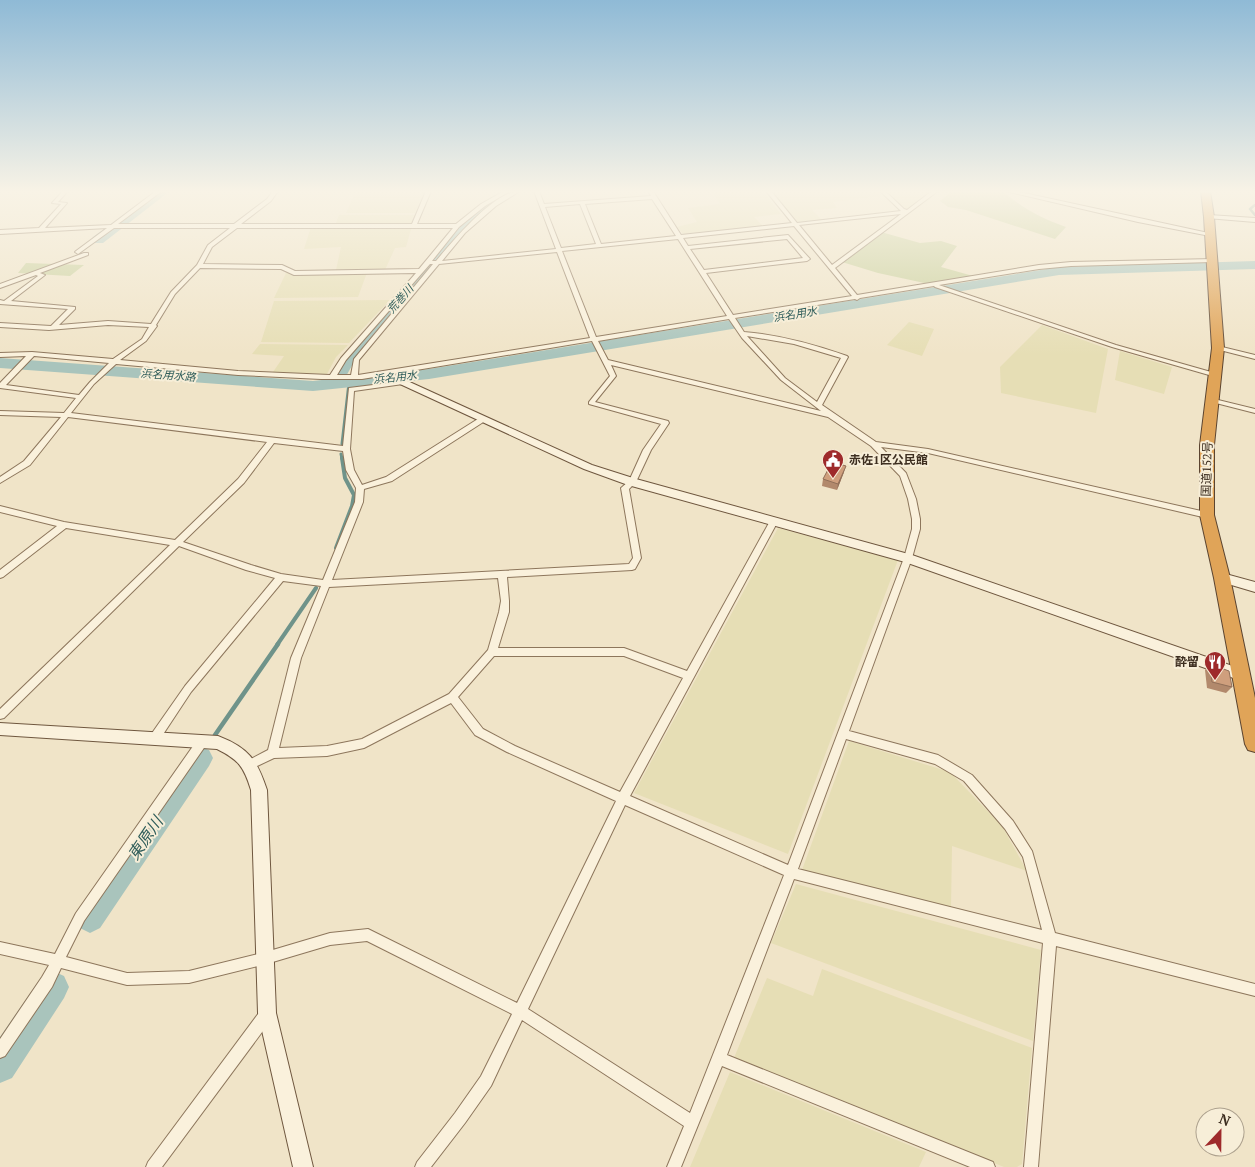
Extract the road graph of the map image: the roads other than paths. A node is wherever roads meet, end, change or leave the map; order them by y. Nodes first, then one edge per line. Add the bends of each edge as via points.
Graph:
1 (88, 245) edge
2 (211, 245) edge
3 (443, 245) edge
4 (449, 245) edge
5 (557, 245) edge
6 (595, 245) edge
7 (684, 245) edge
8 (710, 245) edge
9 (795, 245) edge
10 (814, 245) edge
11 (863, 245) edge
12 (1211, 245) edge
13 (686, 248) junction
14 (559, 250) junction
15 (432, 262) junction
16 (1103, 264) junction
17 (1212, 264) junction
18 (199, 266) junction
19 (832, 268) junction
20 (421, 270) junction
21 (1112, 270) dead end
22 (701, 272) junction
23 (33, 274) junction
24 (0, 286) edge
25 (938, 286) junction
26 (956, 291) joint
27 (857, 298) junction
28 (3, 302) edge
29 (732, 319) junction
30 (0, 325) edge
31 (154, 326) junction
32 (53, 327) junction
33 (742, 331) junction
34 (595, 340) junction
35 (1218, 348) junction
36 (600, 350) joint
37 (0, 355) edge
38 (30, 357) junction
39 (1255, 357) edge
40 (113, 362) junction
41 (606, 362) junction
42 (386, 373) junction
43 (1216, 375) junction
44 (332, 377) junction
45 (354, 377) junction
46 (403, 382) junction
47 (82, 397) junction
48 (1214, 401) junction
49 (818, 406) junction
50 (1255, 411) edge
51 (0, 413) edge
52 (66, 415) junction
53 (831, 416) junction
54 (484, 419) junction
55 (272, 440) junction
56 (874, 444) junction
57 (346, 449) junction
58 (0, 480) edge
59 (632, 482) junction
60 (360, 488) junction
61 (0, 509) edge
62 (1206, 515) junction
63 (774, 521) junction
64 (64, 525) junction
65 (178, 543) junction
66 (908, 558) junction
67 (502, 574) junction
68 (0, 575) edge
69 (281, 577) junction
70 (1222, 578) junction
71 (326, 584) junction
72 (1255, 588) edge
73 (492, 652) junction
74 (1242, 675) junction
75 (689, 676) junction
76 (452, 697) junction
77 (0, 715) edge
78 (0, 729) edge
79 (844, 734) junction
80 (1254, 734) edge
81 (154, 739) junction
82 (202, 742) junction
83 (273, 753) junction
84 (251, 764) junction
85 (623, 798) junction
86 (792, 873) junction
87 (1050, 938) junction
88 (0, 948) edge
89 (266, 958) junction
90 (59, 961) junction
91 (1255, 990) edge
92 (520, 1011) junction
93 (267, 1013) junction
94 (0, 1051) edge
95 (718, 1058) junction
96 (693, 1123) junction
97 (153, 1167) edge
98 (303, 1167) edge
99 (422, 1167) edge
100 (674, 1167) edge
101 (988, 1167) edge
102 (1031, 1167) edge

1 - 23 street via 78,252 86,254
2 - 18 street
3 - 15 street
4 - 15 street
5 - 14 street
6 - 14 street
7 - 13 street
8 - 13 street
9 - 22 street via 807,259
10 - 19 street
11 - 19 street
12 - 17 highway, 国道152号
13 - 22 street
14 - 15 street
14 - 34 street
15 - 20 street
15 - 45 street via 356,360
16 - 17 street
16 - 21 street
16 - 25 street via 1039,267
17 - 35 highway, 国道152号
18 - 20 street via 282,267 294,273
18 - 31 street via 173,293
19 - 27 street
20 - 44 street via 343,359
22 - 29 street
23 - 24 street
23 - 28 street via 42,275
25 - 26 street
25 - 27 street
26 - 43 street via 1114,346
27 - 29 street
28 - 32 street via 73,308
29 - 33 street
29 - 34 street
30 - 32 street
31 - 32 street via 108,323
31 - 40 street via 144,340
33 - 49 street via 783,380
33 - 49 street via 808,344 845,357
34 - 36 street
34 - 42 street
35 - 39 street
35 - 43 highway, 国道152号
36 - 41 street
37 - 38 street
38 - 40 street
38 - 47 street via 0,386
40 - 44 street via 260,375
40 - 47 street
41 - 53 street
41 - 59 street via 613,376 591,403 664,423
42 - 45 street
42 - 46 street
43 - 48 highway, 国道152号
44 - 45 street
46 - 54 street
46 - 57 street via 351,388
47 - 52 street
48 - 50 street
48 - 62 highway, 国道152号 via 1207,445
49 - 53 street
51 - 52 street
52 - 55 street
52 - 58 street via 27,463
53 - 56 street
54 - 59 street via 588,467
54 - 60 street via 389,479
55 - 57 street
55 - 65 street via 241,480
56 - 62 street via 944,454
56 - 66 street via 903,475 912,499 916,529
57 - 60 street via 350,470
59 - 63 street
59 - 67 street via 625,492 637,558 632,567
60 - 71 street via 357,510
61 - 64 street
62 - 70 highway, 国道152号
63 - 66 street
63 - 75 street
64 - 65 street
64 - 68 street
65 - 69 street
65 - 77 street
66 - 74 street
66 - 79 street
67 - 71 street
67 - 73 street via 504,612
69 - 71 street
69 - 81 street via 188,689
70 - 72 street
70 - 74 highway, 国道152号
71 - 83 street via 296,658
73 - 75 street via 624,652
73 - 76 street
74 - 80 highway, 国道152号
75 - 85 street
76 - 83 street via 364,743 327,751
76 - 85 street via 479,732
78 - 81 street
79 - 86 street
79 - 87 street via 938,760 968,778 1009,825 1028,855
81 - 82 street
82 - 84 street via 218,743 238,752
82 - 90 street via 80,917
83 - 84 street
84 - 89 street via 259,790
85 - 86 street
85 - 92 street
86 - 87 street
86 - 95 street
87 - 91 street
87 - 102 street
88 - 90 street
89 - 90 street via 189,977 127,979
89 - 92 street via 330,938 368,935
89 - 93 street
90 - 94 street
92 - 96 street
92 - 99 street via 486,1081
93 - 97 street
93 - 98 street
95 - 96 street
95 - 101 street
96 - 100 street

